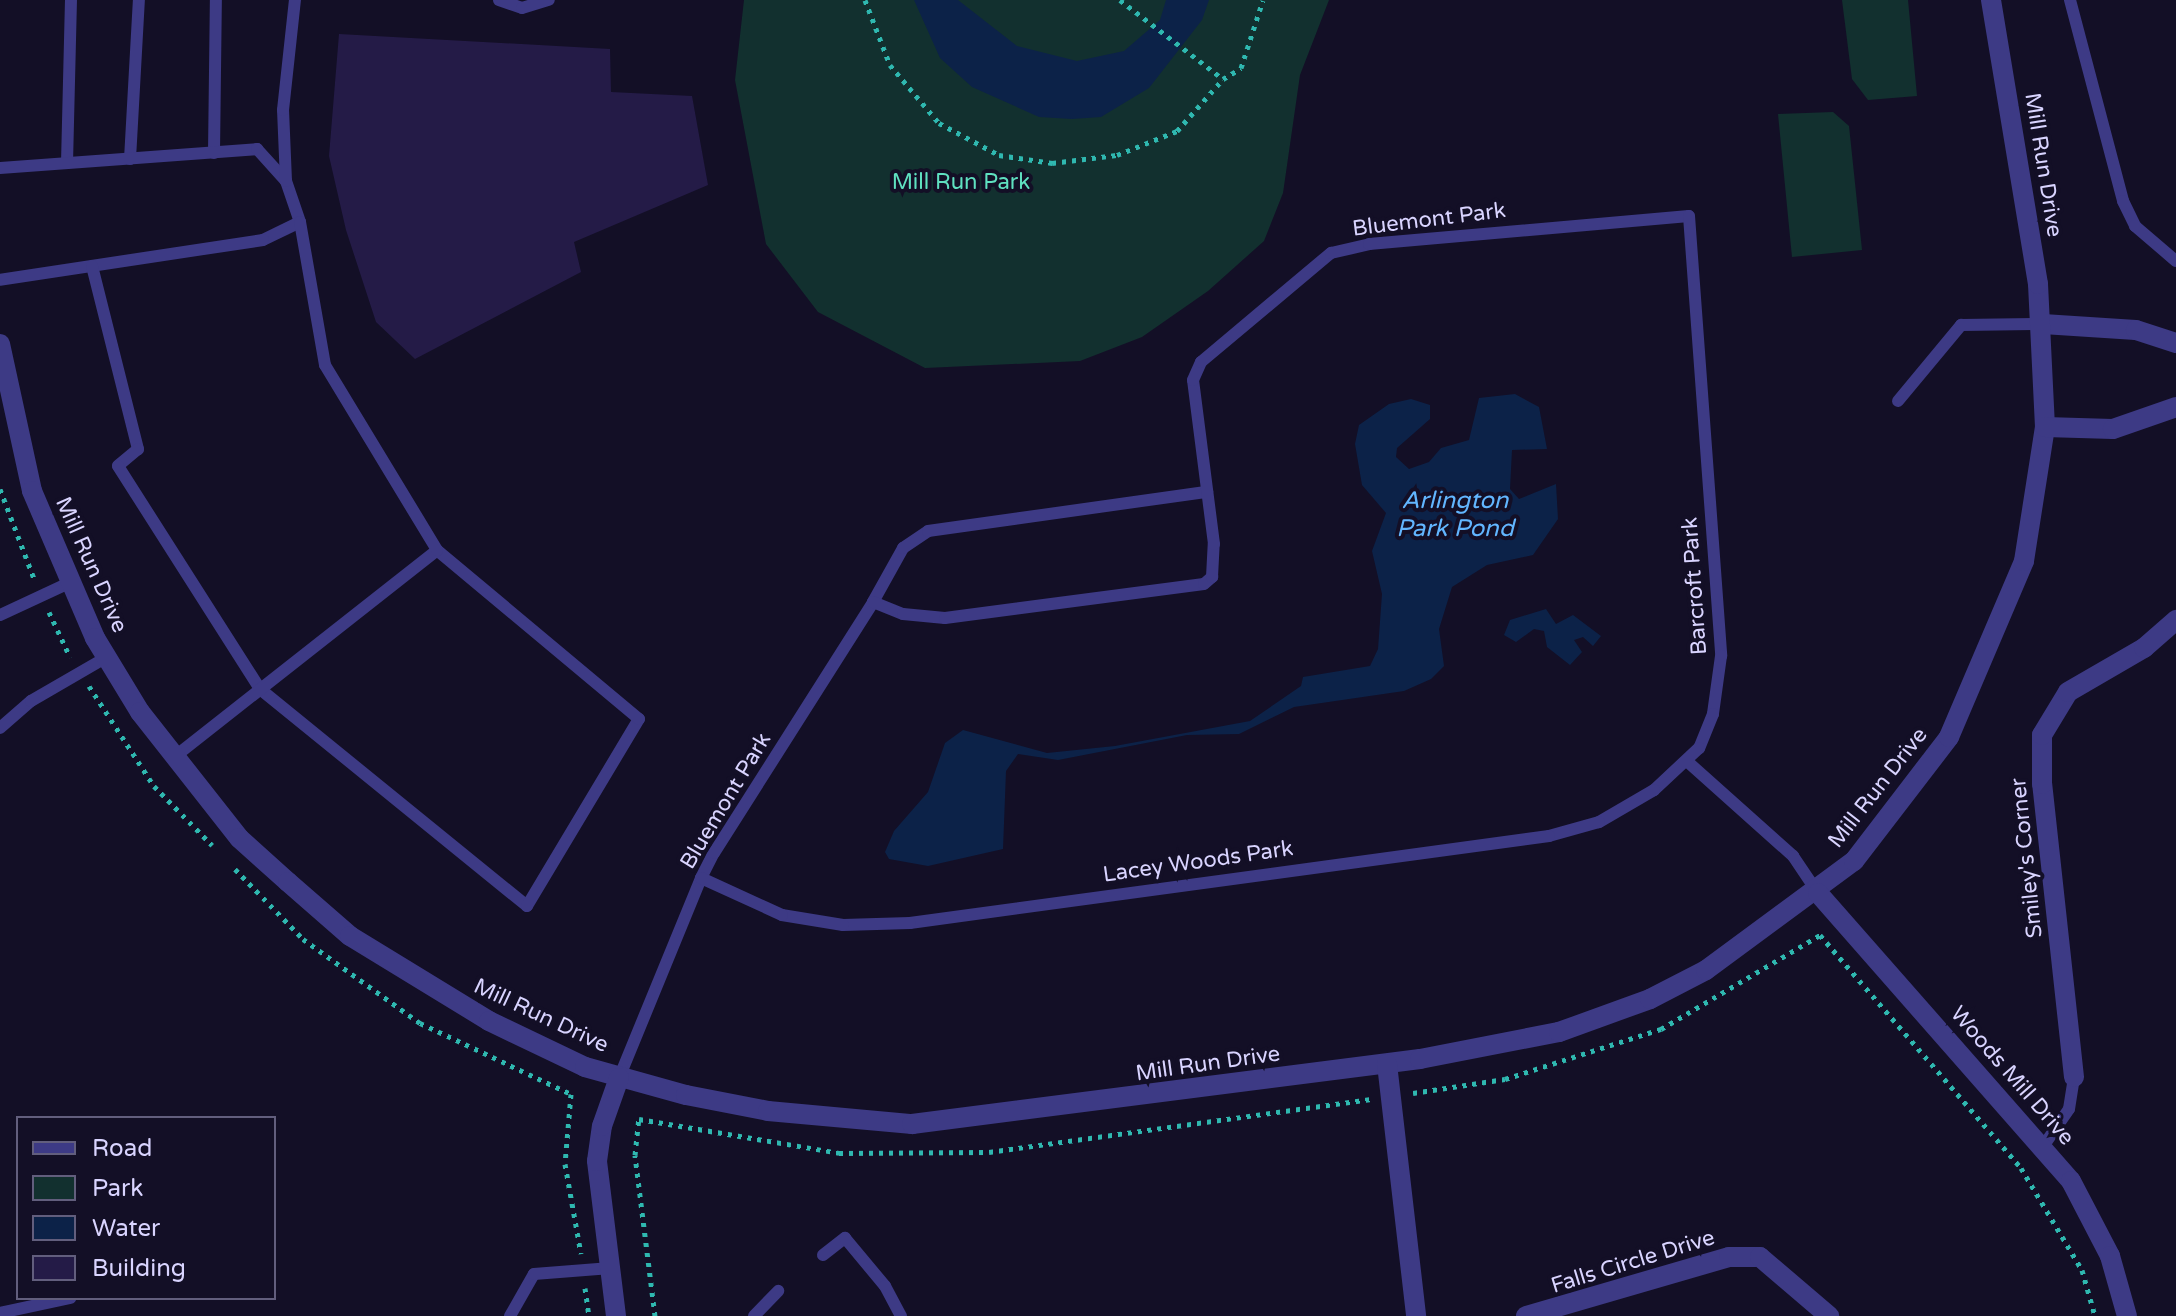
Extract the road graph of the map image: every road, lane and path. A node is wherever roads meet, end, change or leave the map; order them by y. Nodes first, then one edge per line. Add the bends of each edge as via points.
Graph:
1 (71, 0) edge
2 (139, 0) edge
3 (216, 0) edge
4 (295, 0) edge
5 (499, 0) edge
6 (549, 0) edge
7 (865, 0) edge
8 (1120, 0) edge
9 (1263, 0) edge
10 (1991, 0) edge
11 (2070, 0) edge
12 (1223, 79) junction
13 (214, 153) junction
14 (130, 159) junction
15 (67, 163) junction
16 (0, 168) edge
17 (286, 181) junction
18 (1689, 216) joint
19 (300, 222) junction
20 (2176, 261) edge
21 (92, 266) junction
22 (0, 280) edge
23 (2043, 324) junction
24 (2176, 343) edge
25 (0, 344) edge
26 (2, 377) edge
27 (1898, 401) dead end
28 (2175, 406) edge
29 (2045, 427) junction
30 (1207, 492) junction
31 (437, 550) junction
32 (69, 583) junction
33 (873, 602) junction
34 (0, 615) edge
35 (2176, 620) edge
36 (107, 657) junction
37 (260, 689) junction
38 (0, 728) edge
39 (173, 758) junction
40 (1689, 763) junction
41 (701, 878) junction
42 (1818, 893) junction
43 (1387, 1064) junction
44 (2074, 1077) joint
45 (619, 1078) junction
46 (1391, 1096) junction
47 (2042, 1148) junction
48 (823, 1255) dead end
49 (611, 1268) junction
50 (778, 1291) dead end
51 (61, 1300) edge
52 (0, 1313) edge
53 (510, 1316) edge
54 (616, 1316) edge
55 (655, 1316) edge
56 (754, 1316) edge
57 (901, 1316) edge
58 (1416, 1316) edge
59 (1526, 1316) edge
60 (1829, 1316) edge
61 (2095, 1316) edge
62 (2127, 1316) edge

1 - 15 lane
2 - 14 lane
3 - 13 lane
4 - 17 lane via 283,110
5 - 6 lane via 522,8
7 - 12 path via 890,65 922,108 958,136 1017,160 1069,162 1149,144 1190,121
8 - 12 path via 1190,59
9 - 12 path via 1241,68
10 - 23 street, Mill Run Drive
11 - 20 lane via 2123,201 2135,226
13 - 14 lane
13 - 17 lane via 257,149
14 - 15 lane
15 - 16 lane
17 - 19 lane
18 - 30 lane, Bluemont Park via 1369,244 1331,253 1201,362 1192,396
18 - 40 lane, Barcroft Park via 1721,656 1713,714
19 - 21 lane via 263,240
19 - 31 lane via 325,365
21 - 22 lane
21 - 37 lane via 138,449 118,466
23 - 24 street via 2136,330
23 - 27 lane via 1961,325
23 - 29 street, Mill Run Drive
25 - 26 street, Mill Run Drive
26 - 32 street, Mill Run Drive via 32,491
28 - 29 street via 2113,429
29 - 42 street, Mill Run Drive via 2024,561 1963,709 1903,800
30 - 33 lane, Bluemont Park via 928,531 903,548
30 - 33 lane, Bluemont Park via 1212,577 1193,588 945,618 903,614
31 - 37 lane
31 - 37 lane via 639,719 527,906
32 - 34 lane
32 - 36 street, Mill Run Drive
33 - 41 lane, Bluemont Park
35 - 44 street, Smiley's Corner via 2144,648 2068,692 2042,735 2042,784
36 - 38 lane via 31,701
36 - 39 street, Mill Run Drive
37 - 39 lane
39 - 45 street, Mill Run Drive via 239,838 350,936 489,1021
40 - 41 lane, Lacey Woods Park via 1599,822 1549,836 965,917 813,921 782,915
40 - 42 lane via 1793,856
41 - 45 lane, Bluemont Park
42 - 43 street, Mill Run Drive via 1706,970 1606,1017 1559,1032
42 - 47 street, Woods Mill Drive
43 - 45 street, Mill Run Drive via 912,1124 768,1111
43 - 46 street
44 - 47 lane, Smiley's Corner via 2069,1109
45 - 49 street via 597,1161
46 - 55 path via 989,1152 839,1153 639,1119 635,1155
46 - 58 street
46 - 61 path via 1505,1079 1661,1029 1820,935 2021,1168 2082,1270
47 - 62 street, Woods Mill Drive via 2071,1181 2110,1256
48 - 57 lane via 845,1238 885,1286
49 - 53 lane via 534,1274
49 - 54 street
50 - 56 lane
51 - 52 lane
59 - 60 street, Falls Circle Drive via 1729,1257 1760,1257

